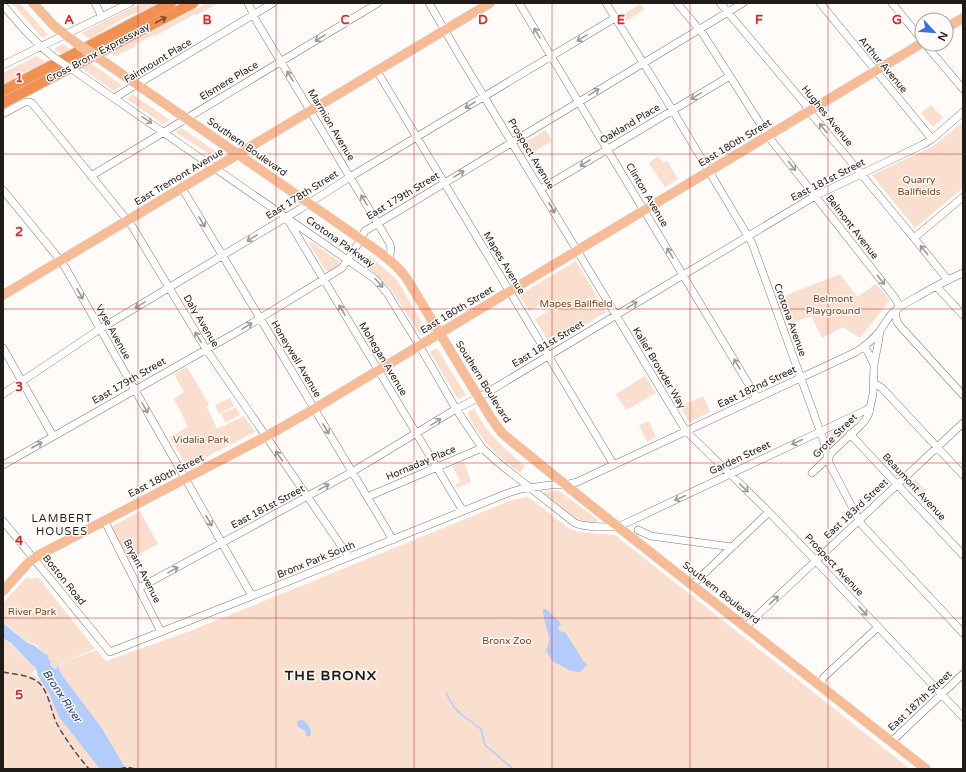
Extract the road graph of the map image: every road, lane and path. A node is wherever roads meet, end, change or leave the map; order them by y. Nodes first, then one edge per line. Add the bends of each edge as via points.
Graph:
1 (33, 3) edge
2 (95, 3) edge
3 (130, 3) edge
4 (171, 3) edge
5 (193, 3) edge
6 (248, 3) edge
7 (273, 3) edge
8 (378, 3) edge
9 (429, 3) edge
10 (490, 3) edge
11 (519, 3) edge
12 (606, 3) edge
13 (678, 3) edge
14 (720, 3) edge
15 (743, 3) edge
16 (820, 3) edge
17 (892, 3) edge
18 (3, 5) edge
19 (727, 12) junction
20 (253, 15) junction
21 (102, 17) junction
22 (615, 18) junction
23 (963, 18) edge
24 (954, 23) edge
25 (699, 29) junction
26 (445, 30) junction
27 (914, 31) edge
28 (65, 35) junction
29 (914, 46) edge
30 (41, 47) junction
31 (933, 52) edge
32 (551, 56) junction
33 (280, 62) junction
34 (644, 63) junction
35 (3, 65) edge
36 (377, 71) junction
37 (875, 71) junction
38 (730, 76) junction
39 (137, 85) junction
40 (963, 89) edge
41 (3, 91) edge
42 (484, 96) junction
43 (114, 98) junction
44 (579, 102) junction
45 (3, 103) edge
46 (672, 110) junction
47 (311, 111) junction
48 (808, 111) junction
49 (963, 112) edge
50 (3, 114) edge
51 (186, 118) junction
52 (164, 132) junction
53 (768, 136) junction
54 (417, 137) junction
55 (932, 139) junction
56 (512, 142) junction
57 (608, 149) junction
58 (238, 154) junction
59 (216, 168) junction
60 (708, 171) junction
61 (861, 174) junction
62 (91, 176) junction
63 (350, 176) junction
64 (444, 182) junction
65 (182, 188) junction
66 (540, 189) junction
67 (3, 190) edge
68 (815, 196) junction
69 (963, 197) edge
70 (308, 203) junction
71 (644, 210) junction
72 (286, 217) junction
73 (128, 220) junction
74 (377, 223) junction
75 (747, 236) junction
76 (914, 238) junction
77 (361, 239) junction
78 (577, 250) junction
79 (222, 256) junction
80 (389, 259) junction
81 (348, 260) junction
82 (61, 261) junction
83 (963, 273) edge
84 (683, 274) junction
85 (324, 279) junction
86 (948, 280) junction
87 (936, 286) junction
88 (168, 288) junction
89 (509, 291) junction
90 (3, 295) edge
91 (898, 309) junction
92 (616, 315) junction
93 (963, 315) edge
94 (259, 318) junction
95 (100, 329) junction
96 (880, 331) junction
97 (439, 333) junction
98 (419, 345) junction
99 (864, 346) junction
100 (3, 348) edge
101 (206, 349) junction
102 (548, 356) junction
103 (874, 364) junction
104 (378, 370) junction
105 (800, 377) junction
106 (22, 382) junction
107 (874, 383) junction
108 (134, 390) junction
109 (3, 394) edge
110 (963, 395) edge
111 (478, 398) junction
112 (757, 398) junction
113 (870, 407) junction
114 (314, 409) junction
115 (456, 410) junction
116 (963, 423) edge
117 (686, 431) junction
118 (820, 432) junction
119 (416, 433) junction
120 (850, 434) junction
121 (53, 436) junction
122 (265, 437) junction
123 (937, 447) junction
124 (482, 448) junction
125 (828, 458) junction
126 (3, 465) edge
127 (614, 465) junction
128 (437, 467) junction
129 (352, 472) junction
130 (812, 473) dead end
131 (730, 474) junction
132 (963, 475) edge
133 (185, 478) junction
134 (897, 484) junction
135 (565, 485) junction
136 (530, 488) junction
137 (307, 497) junction
138 (367, 497) junction
139 (463, 511) junction
140 (770, 512) junction
141 (104, 520) junction
142 (859, 520) junction
143 (3, 521) edge
144 (618, 527) junction
145 (638, 530) dead end
146 (392, 540) junction
147 (222, 543) junction
148 (732, 547) junction
149 (963, 554) edge
150 (349, 557) junction
151 (34, 558) junction
152 (816, 561) junction
153 (692, 585) junction
154 (139, 588) junction
155 (3, 590) edge
156 (252, 596) junction
157 (745, 627) junction
158 (878, 627) junction
159 (161, 632) junction
160 (963, 633) edge
161 (110, 652) joint
162 (963, 674) edge
163 (820, 685) junction
164 (941, 694) junction
165 (963, 717) edge
166 (891, 742) junction
167 (926, 769) edge

1 - 28 main road, Southern Boulevard
2 - 21 street
3 - 21 street
4 - 41 highway, Cross Bronx Expressway
45 -> 5 highway, Cross Bronx Expressway
6 - 20 street, Marmion Avenue
7 - 20 street, Fairmount Place
8 -> 33 street, Elsmere Place
9 - 26 street, Prospect Avenue
10 - 26 main road, East Tremont Avenue
32 -> 11 street, Clinton Avenue
12 - 22 street, Crotona Avenue
13 - 25 street, Belmont Avenue
14 - 19 street, Hughes Avenue
15 - 19 street, East 179th Street
16 - 37 street, Arthur Avenue
17 - 27 street
18 - 30 street, Crotona Parkway
19 - 25 street, East 179th Street
19 - 48 street, Hughes Avenue via 805,104
20 - 33 street, Marmion Avenue
20 - 39 street, Fairmount Place
21 - 28 street
22 -> 32 street, East 178th Street
22 - 34 street, Crotona Avenue
23 - 24 main road
25 - 34 street, East 179th Street
25 - 38 street, Belmont Avenue
26 - 36 main road, East Tremont Avenue
26 - 42 street, Prospect Avenue
28 - 30 street
28 - 39 main road, Southern Boulevard, bridge
29 - 37 main road, East 180th Street
30 - 35 street
30 - 43 street, Crotona Parkway, bridge
31 - 40 street
32 - 42 street, East 178th Street
32 - 44 street, Clinton Avenue
47 -> 33 street, Marmion Avenue
33 - 51 street, Elsmere Place
44 -> 34 street, East 179th Street
34 - 46 street, Crotona Avenue
36 - 47 main road, East Tremont Avenue
36 - 54 street, Mapes Avenue
37 - 48 main road, East 180th Street
37 - 55 street, Arthur Avenue
38 -> 46 street, Oakland Place
38 - 53 street, Belmont Avenue
39 - 43 street, Fairmount Place
39 - 51 main road, Southern Boulevard
42 -> 54 street, East 178th Street
42 - 56 street, Prospect Avenue
43 -> 52 street, Crotona Parkway
44 - 56 street, East 179th Street
44 - 57 street, Clinton Avenue
46 - 57 street, Oakland Place
46 - 60 street, Crotona Avenue
47 - 58 main road, East Tremont Avenue
47 - 63 street, Marmion Avenue
48 - 53 main road, East 180th Street
61 -> 48 street, Hughes Avenue
49 - 55 street, East 181st Street
50 - 62 street, Daly Avenue via 26,102 34,105
51 - 52 street, Elsmere Place
51 - 58 main road, Southern Boulevard
52 - 59 street, Crotona Parkway
52 - 62 street, Elsmere Place
53 - 60 main road, East 180th Street
53 -> 68 street, Belmont Avenue
54 - 63 street, East 178th Street
54 - 64 street, Mapes Avenue
55 - 61 street, East 181st Street
64 -> 56 street, East 179th Street
56 - 66 street, Prospect Avenue
57 -> 66 street, Oakland Place
57 - 71 street, Clinton Avenue
58 - 59 main road, East Tremont Avenue
58 - 70 main road, Southern Boulevard
59 - 65 main road, East Tremont Avenue
59 - 72 street, Crotona Parkway
60 - 71 main road, East 180th Street
60 - 75 street, Crotona Avenue
61 - 68 street, East 181st Street
61 - 76 street, Hughes Avenue
62 - 73 street, Daly Avenue
63 - 70 street, East 178th Street
74 -> 63 street, Marmion Avenue
64 - 74 street, East 179th Street
64 - 89 street, Mapes Avenue
65 - 73 main road, East Tremont Avenue
65 -> 79 street, Honeywell Avenue
66 -> 78 street, Prospect Avenue
67 - 82 street, Vyse Avenue
68 - 75 street, East 181st Street
68 -> 91 street, Belmont Avenue via 895,298
69 - 76 street
70 - 72 street, East 178th Street
70 - 77 main road, Southern Boulevard
71 - 78 main road, East 180th Street
84 -> 71 street, Clinton Avenue
72 -> 79 street, East 178th Street
72 - 81 street, Crotona Parkway
72 - 85 street, Mohegan Avenue
73 - 82 main road, East Tremont Avenue
73 - 88 street, Daly Avenue
74 - 77 street, East 179th Street via 365,231
74 - 80 street, Marmion Avenue via 391,246
75 - 84 street, East 181st Street
75 - 105 street, Crotona Avenue via 752,243
86 -> 76 street, Hughes Avenue
77 - 80 main road, Southern Boulevard
77 - 81 street, East 179th Street
78 - 89 main road, East 180th Street
78 - 92 street, Prospect Avenue
79 - 88 street, East 178th Street
79 - 94 street, Honeywell Avenue
80 - 97 main road, Southern Boulevard via 404,275
81 - 85 street, East 179th Street via 342,268
81 -> 98 street, Crotona Parkway via 371,275 382,286
82 - 90 main road, East Tremont Avenue
82 -> 95 street, Vyse Avenue
83 - 86 street, East 182nd Street
92 -> 84 street, East 181st Street
112 -> 84 street, Clinton Avenue
85 - 94 street, East 179th Street
104 -> 85 street, Mohegan Avenue
86 - 87 street, East 182nd Street
87 - 91 street, East 182nd Street
87 - 93 street
88 -> 95 street, East 178th Street
101 -> 88 street, Daly Avenue
89 - 97 main road, East 180th Street
89 - 102 street, Mapes Avenue
91 - 96 street, East 182nd Street
91 - 110 street, Belmont Avenue via 900,326
92 - 102 street, East 181st Street
92 - 117 street, Kalief Browder Way
101 -> 94 street, East 179th Street
94 - 114 street, Honeywell Avenue
95 - 106 street, East 178th Street
95 - 108 street, Vyse Avenue
96 - 99 street, East 182nd Street
96 - 103 street, Grote Street
97 - 98 main road, East 180th Street
97 - 111 main road, Southern Boulevard
98 - 104 main road, East 180th Street
98 - 115 street, Crotona Parkway
99 - 103 street, Grote Street
99 - 105 street, East 182nd Street
100 - 106 street
101 - 108 street, East 179th Street
101 - 122 street, Daly Avenue
102 - 111 street, East 181st Street
102 - 127 street, Mapes Avenue
103 - 107 street, Grote Street
104 - 114 main road, East 180th Street
104 - 119 street, Mohegan Avenue
105 - 112 street, East 182nd Street
105 - 118 street, Crotona Avenue
106 - 109 street, East 178th Street
106 - 121 street
107 - 113 street, Grote Street
107 - 123 street via 882,388
108 - 121 street, East 179th Street
108 -> 133 street, Vyse Avenue
111 - 115 street, East 181st Street
111 - 135 main road, Southern Boulevard via 505,436
112 - 117 street, East 182nd Street
113 - 118 street, Garden Street
113 - 120 street, Grote Street via 866,419
114 - 122 main road, East 180th Street
114 -> 129 street, Honeywell Avenue
119 -> 115 street, East 181st Street
115 - 124 street, Crotona Parkway
116 - 123 street, East 183rd Street
117 - 127 street, East 182nd Street
117 - 131 street, Prospect Avenue
118 - 125 street, Crotona Avenue
118 -> 131 street, Garden Street
119 - 128 street, Mohegan Avenue
119 - 129 street, East 181st Street
120 - 125 street, Grote Street
120 - 134 street, Beaumont Avenue
126 -> 121 street, East 179th Street
122 - 133 main road, East 180th Street
137 -> 122 street, Daly Avenue
123 - 132 street
123 - 134 street, East 183rd Street
124 - 128 street, Hornaday Place
124 - 136 street, Crotona Parkway
125 - 130 street, Grote Street
125 - 142 street, Crotona Avenue
127 - 135 street, East 182nd Street
128 - 138 street, Hornaday Place
128 - 139 street, Mohegan Avenue
137 -> 129 street, East 181st Street
129 - 138 street, Honeywell Avenue
131 -> 140 street, Prospect Avenue
131 -> 144 street, Garden Street
133 - 141 main road, East 180th Street
133 -> 147 street, Vyse Avenue
134 - 142 street, East 183rd Street
134 - 149 street, Beaumont Avenue
135 - 136 street, East 182nd Street
135 - 144 main road, Southern Boulevard
136 - 139 street, Bronx Park South via 508,493
136 - 144 street, Crotona Parkway via 579,524
137 - 147 street, East 181st Street
137 - 150 street, Daly Avenue
138 - 146 street, Honeywell Avenue
139 - 146 street, Bronx Park South
140 - 148 street
140 - 152 street, Prospect Avenue
141 - 151 main road, East 180th Street
141 - 154 street, Bryant Avenue
142 - 152 street, East 183rd Street
142 - 160 street, Crotona Avenue
143 - 151 street, Boston Road
144 - 153 main road, Southern Boulevard
145 - 148 street via 651,536
146 - 150 street, Bronx Park South
154 -> 147 street, East 181st Street
147 - 156 street, Vyse Avenue
148 - 153 street
150 - 156 street, Bronx Park South
151 - 155 main road, East 180th Street
151 - 161 street, Boston Road
157 -> 152 street, East 183rd Street
152 -> 158 street, Prospect Avenue
153 - 157 main road, Southern Boulevard
154 - 159 street, Bryant Avenue
156 - 159 street, Bronx Park South
157 - 163 main road, Southern Boulevard
158 - 163 street via 824,677
158 - 164 street, Prospect Avenue
159 - 161 street, Bronx Park South
162 - 164 street, East 187th Street
163 - 166 main road, Southern Boulevard
164 - 165 street, Prospect Avenue
164 - 166 street, East 187th Street
166 - 167 main road, Southern Boulevard

